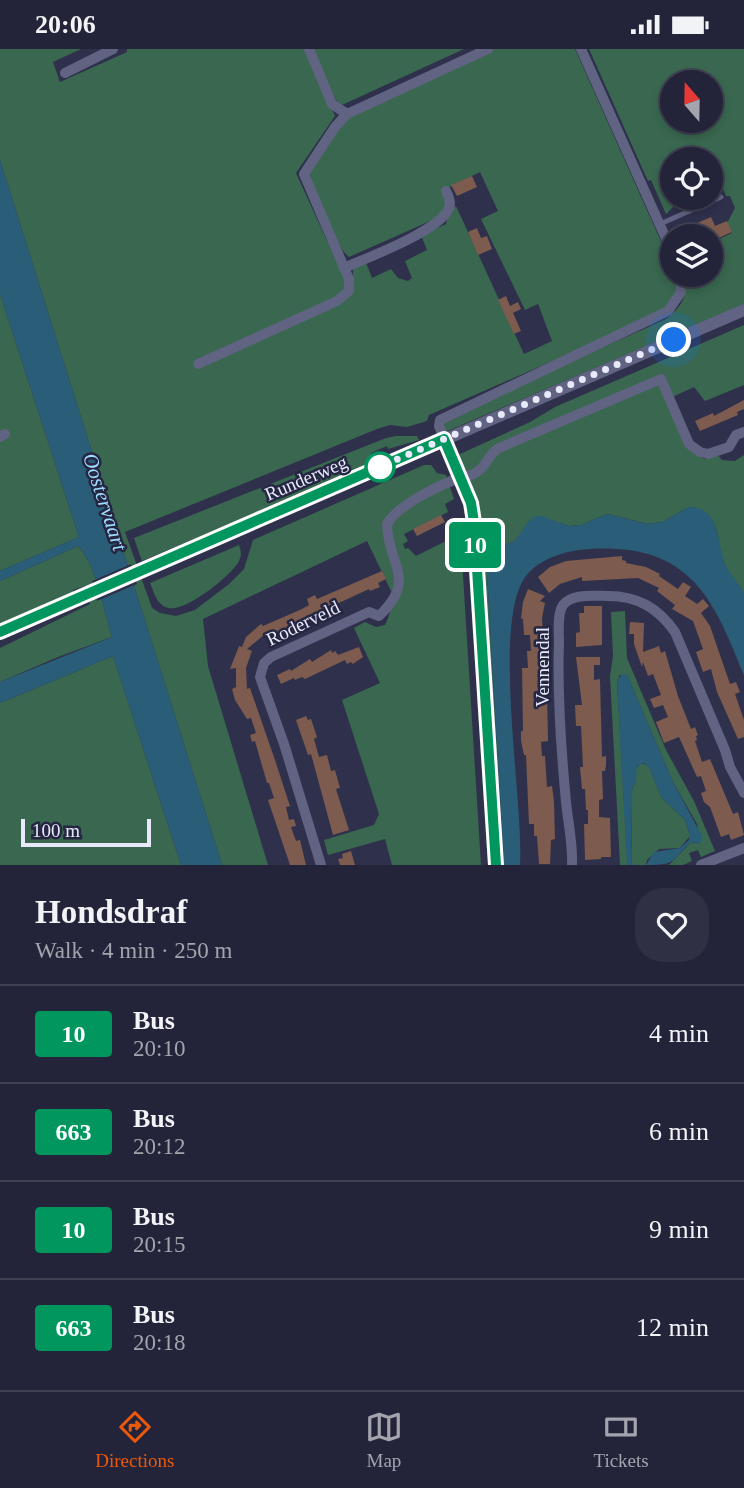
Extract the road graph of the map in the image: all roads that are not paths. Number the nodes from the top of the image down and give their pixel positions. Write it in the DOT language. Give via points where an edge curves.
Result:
graph roads {
  1 [pos="113,49"];
  2 [pos="309,49"];
  3 [pos="488,49"];
  4 [pos="581,49"];
  5 [pos="65,73"];
  6 [pos="347,114"];
  7 [pos="446,191"];
  8 [pos="692,210"];
  9 [pos="660,224"];
  10 [pos="344,268"];
  11 [pos="681,287"];
  12 [pos="744,310"];
  13 [pos="198,364"];
  14 [pos="744,432"];
  15 [pos="444,439"];
  16 [pos="460,477"];
  17 [pos="0,632"];
  18 [pos="744,793"];
  19 [pos="744,848"];
  20 [pos="321,865"];
  21 [pos="496,865"];
  22 [pos="572,865"];
  23 [pos="701,865"];
  1 -- 5 [label="street"];
  2 -- 6 [label="street" via="332,104"];
  3 -- 6 [label="street"];
  4 -- 9 [label="street"];
  6 -- 10 [label="street" via="304,174"];
  7 -- 10 [label="street" via="449,207 438,221"];
  8 -- 9 [label="lane"];
  10 -- 13 [label="street" via="349,291 337,301"];
  11 -- 15 [label="street" via="668,311 440,420"];
  12 -- 15 [label="street, Runderweg"];
  14 -- 16 [label="street" via="736,435 729,447 700,452 689,444 661,379 499,448 475,473"];
  15 -- 16 [label="street"];
  15 -- 17 [label="street, Runderweg"];
  16 -- 20 [label="street, Roderveld" via="393,514 387,524 399,591 379,617 369,612 295,645 271,657 261,671"];
  16 -- 21 [label="street" via="474,522"];
  18 -- 22 [label="street, Vennendal" via="675,632 665,619 648,605 627,597 572,598 560,610 558,665"];
  19 -- 23 [label="street"];
}
